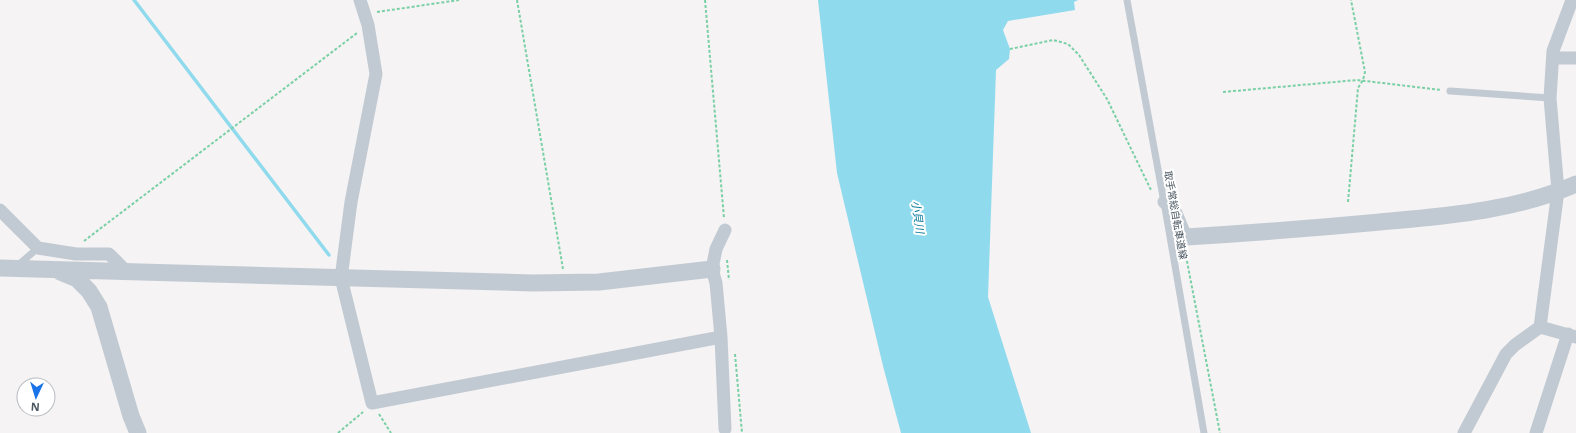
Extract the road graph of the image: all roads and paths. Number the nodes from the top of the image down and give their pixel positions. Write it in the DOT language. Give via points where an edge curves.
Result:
graph roads {
  1 [pos="360,0"];
  2 [pos="458,0"];
  3 [pos="517,0"];
  4 [pos="705,0"];
  5 [pos="1126,0"];
  6 [pos="1351,0"];
  7 [pos="1572,0"];
  8 [pos="366,20"];
  9 [pos="1010,49"];
  10 [pos="1553,58"];
  11 [pos="1576,58"];
  12 [pos="1363,80"];
  13 [pos="1450,91"];
  14 [pos="1223,92"];
  15 [pos="1550,98"];
  16 [pos="1576,184"];
  17 [pos="1558,192"];
  18 [pos="1164,202"];
  19 [pos="1348,202"];
  20 [pos="0,210"];
  21 [pos="725,230"];
  22 [pos="1186,237"];
  23 [pos="38,248"];
  24 [pos="727,253"];
  25 [pos="76,254"];
  26 [pos="7,268"];
  27 [pos="712,269"];
  28 [pos="56,270"];
  29 [pos="127,272"];
  30 [pos="341,278"];
  31 [pos="565,282"];
  32 [pos="729,284"];
  33 [pos="1540,327"];
  34 [pos="1572,336"];
  35 [pos="721,338"];
  36 [pos="735,347"];
  37 [pos="372,403"];
  38 [pos="725,429"];
  39 [pos="138,433"];
  40 [pos="338,433"];
  41 [pos="391,433"];
  42 [pos="742,433"];
  43 [pos="1204,433"];
  44 [pos="1220,433"];
  45 [pos="1464,433"];
  46 [pos="1536,433"];
  1 -- 8 [label="street"];
  2 -- 8 [label="path"];
  3 -- 31 [label="path"];
  4 -- 21 [label="path"];
  5 -- 18 [label="lane, 取手常総自転車道線"];
  6 -- 12 [label="path" via="1365,72"];
  7 -- 10 [label="street" via="1553,51"];
  8 -- 25 [label="path" via="238,124 82,242"];
  8 -- 30 [label="street" via="376,74 351,202"];
  9 -- 18 [label="path" via="1053,40 1068,44 1079,55 1107,99 1155,197"];
  10 -- 11 [label="street"];
  10 -- 15 [label="street"];
  12 -- 13 [label="path"];
  12 -- 14 [label="path"];
  12 -- 19 [label="path" via="1358,88"];
  13 -- 15 [label="lane"];
  15 -- 17 [label="street"];
  16 -- 17 [label="street"];
  17 -- 22 [label="street" via="1517,203 1446,216"];
  17 -- 33 [label="street"];
  18 -- 22 [label="street" via="1176,213"];
  18 -- 43 [label="lane, 取手常総自転車道線"];
  20 -- 23 [label="street"];
  21 -- 27 [label="street" via="716,249"];
  22 -- 44 [label="path" via="1186,259"];
  23 -- 25 [label="street"];
  23 -- 26 [label="lane"];
  24 -- 32 [label="path"];
  25 -- 29 [label="street" via="110,254"];
  26 -- 28 [label="street"];
  27 -- 31 [label="street" via="599,282"];
  27 -- 35 [label="street" via="716,283"];
  28 -- 29 [label="street"];
  28 -- 39 [label="street" via="77,280 89,291 99,307"];
  29 -- 30 [label="street"];
  30 -- 31 [label="street"];
  30 -- 37 [label="street"];
  33 -- 34 [label="street"];
  33 -- 45 [label="street" via="1506,354"];
  34 -- 46 [label="street"];
  35 -- 37 [label="street"];
  35 -- 38 [label="street"];
  36 -- 42 [label="path"];
  37 -- 40 [label="path"];
  37 -- 41 [label="path"];
}
